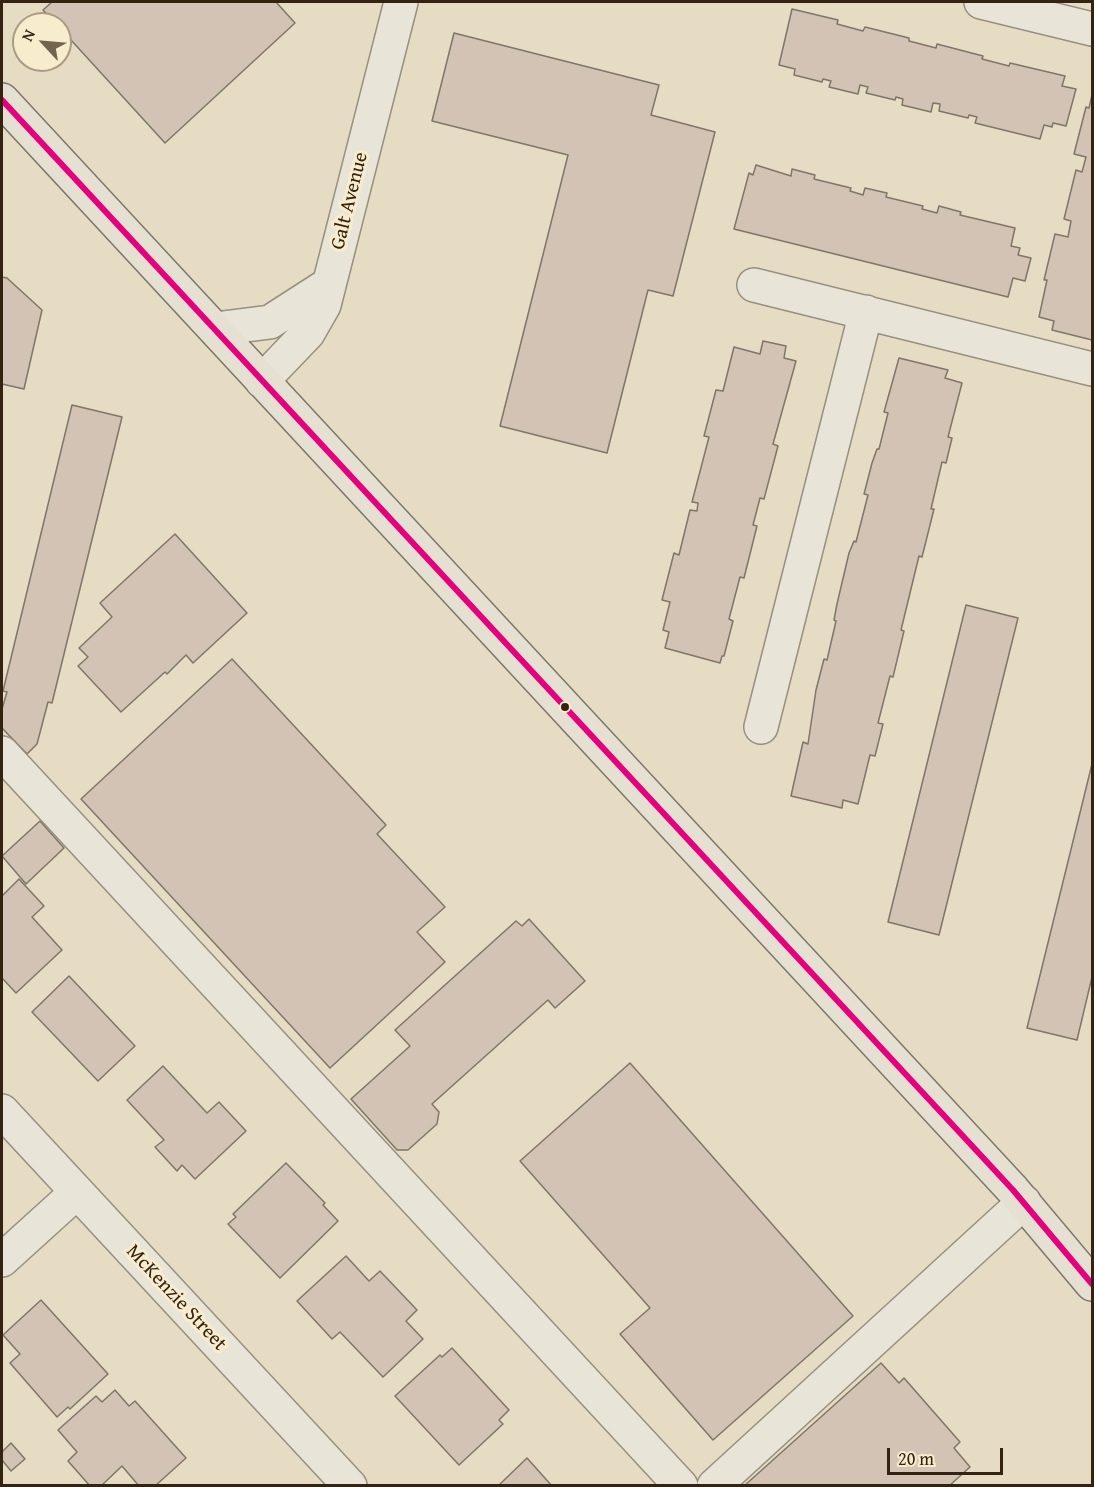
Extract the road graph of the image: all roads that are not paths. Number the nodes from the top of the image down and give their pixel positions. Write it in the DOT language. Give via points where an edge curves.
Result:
graph roads {
  1 [pos="401,2"];
  2 [pos="981,2"];
  3 [pos="1092,29"];
  4 [pos="2,100"];
  5 [pos="330,284"];
  6 [pos="754,285"];
  7 [pos="866,312"];
  8 [pos="214,329"];
  9 [pos="1092,369"];
  10 [pos="262,381"];
  11 [pos="761,727"];
  12 [pos="2,753"];
  13 [pos="2,1111"];
  14 [pos="77,1192"];
  15 [pos="1024,1202"];
  16 [pos="2,1260"];
  17 [pos="1092,1284"];
  18 [pos="350,1485"];
  19 [pos="681,1485"];
  20 [pos="714,1485"];
  1 -- 5 [label="street, Galt Avenue"];
  2 -- 3 [label="street"];
  4 -- 8 [label="main road"];
  5 -- 8 [label="street" via="270,322"];
  5 -- 10 [label="street, Galt Avenue" via="324,305 308,333"];
  6 -- 7 [label="street"];
  7 -- 9 [label="street"];
  7 -- 11 [label="street"];
  8 -- 10 [label="main road"];
  10 -- 15 [label="main road"];
  12 -- 19 [label="street"];
  13 -- 14 [label="street, McKenzie Street"];
  14 -- 16 [label="street"];
  14 -- 18 [label="street, McKenzie Street"];
  15 -- 17 [label="main road"];
  15 -- 20 [label="street"];
}
